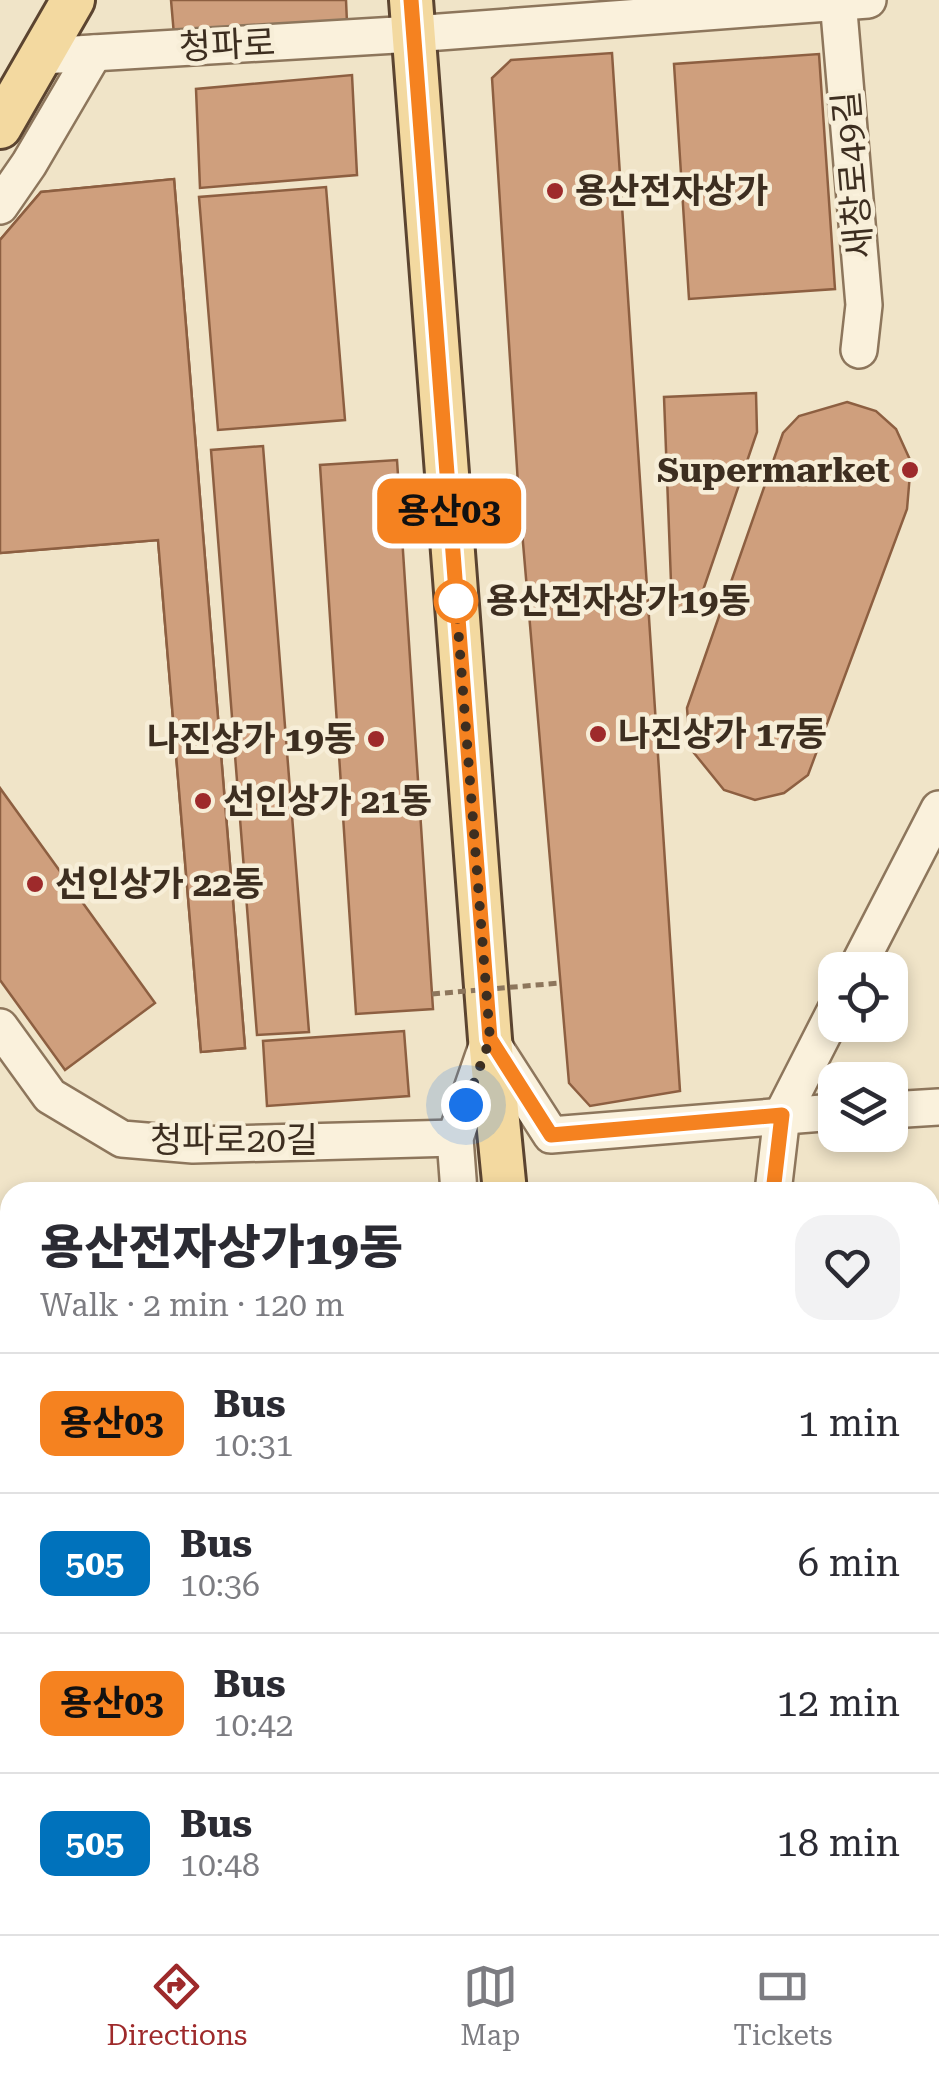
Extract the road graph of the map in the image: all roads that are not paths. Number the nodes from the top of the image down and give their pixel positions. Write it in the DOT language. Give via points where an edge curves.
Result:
graph roads {
  1 [pos="73,0"];
  2 [pos="848,1"];
  3 [pos="412,17"];
  4 [pos="94,53"];
  5 [pos="42,56"];
  6 [pos="0,127"];
  7 [pos="0,206"];
  8 [pos="859,350"];
  9 [pos="939,809"];
  10 [pos="865,952"];
  11 [pos="0,1026"];
  12 [pos="490,1039"];
  13 [pos="819,1042"];
  14 [pos="939,1107"];
  15 [pos="908,1109"];
  16 [pos="818,1113"];
  17 [pos="782,1115"];
  18 [pos="455,1138"];
  19 [pos="458,1182"];
  20 [pos="504,1182"];
  21 [pos="774,1182"];
  1 -- 5 [label="main road"];
  2 -- 3 [label="street, 청파로"];
  2 -- 8 [label="street, 새창로49길" via="864,305"];
  3 -- 4 [label="street, 청파로"];
  3 -- 12 [label="main road"];
  4 -- 5 [label="street, 청파로"];
  4 -- 7 [label="street"];
  5 -- 6 [label="main road"];
  9 -- 10 [label="street"];
  11 -- 18 [label="street, 청파로20길" via="50,1096 122,1138 193,1145"];
  12 -- 17 [label="street" via="551,1135"];
  12 -- 18 [label="street"];
  12 -- 20 [label="main road"];
  13 -- 17 [label="street"];
  14 -- 15 [label="street"];
  16 -- 17 [label="street"];
  17 -- 21 [label="street"];
  18 -- 19 [label="street"];
}
